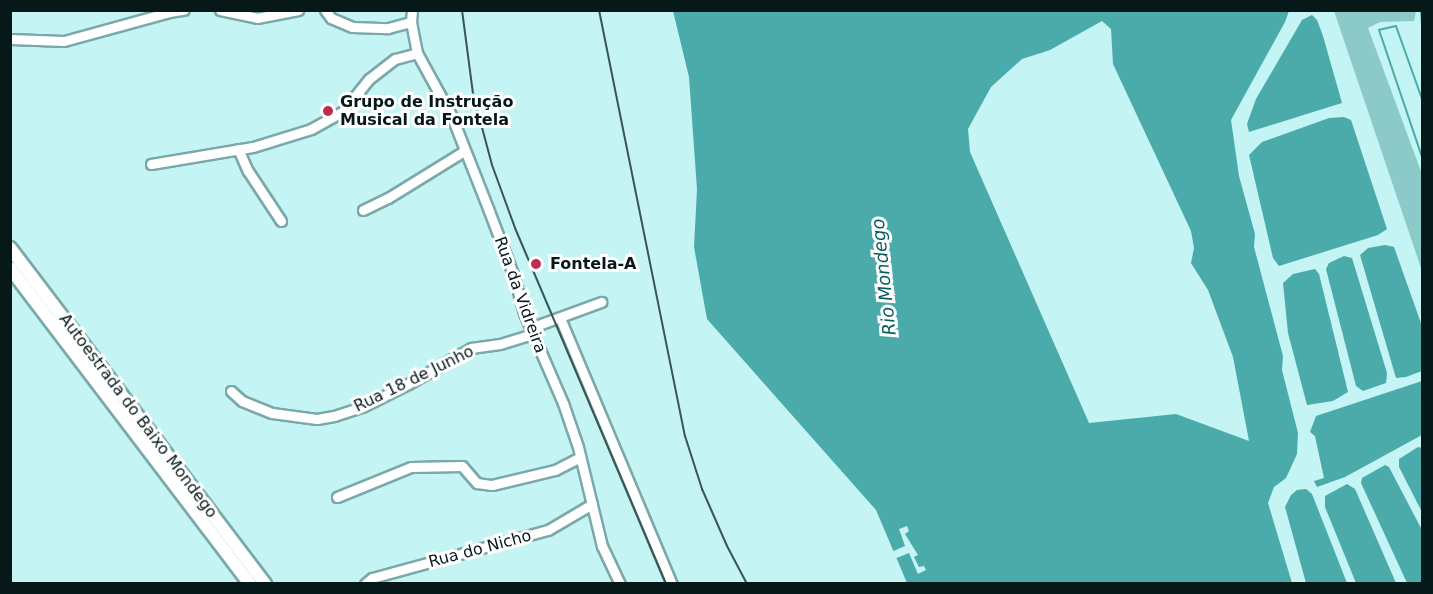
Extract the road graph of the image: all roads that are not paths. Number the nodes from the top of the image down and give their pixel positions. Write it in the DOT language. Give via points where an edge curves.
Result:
graph roads {
  1 [pos="184,10"];
  2 [pos="220,10"];
  3 [pos="298,10"];
  4 [pos="325,10"];
  5 [pos="412,10"];
  6 [pos="411,22"];
  7 [pos="10,39"];
  8 [pos="417,53"];
  9 [pos="238,149"];
  10 [pos="464,151"];
  11 [pos="151,164"];
  12 [pos="363,210"];
  13 [pos="281,221"];
  14 [pos="10,248"];
  15 [pos="10,268"];
  16 [pos="602,302"];
  17 [pos="560,318"];
  18 [pos="531,331"];
  19 [pos="231,391"];
  20 [pos="580,457"];
  21 [pos="337,497"];
  22 [pos="592,504"];
  23 [pos="250,584"];
  24 [pos="265,584"];
  25 [pos="365,584"];
  26 [pos="620,584"];
  27 [pos="672,584"];
  1 -- 7 [label="street" via="64,41"];
  2 -- 3 [label="street" via="257,18"];
  4 -- 6 [label="street" via="331,18 352,27 388,28"];
  5 -- 6 [label="street, Rua da Vidreira"];
  6 -- 8 [label="street, Rua da Vidreira"];
  8 -- 9 [label="street" via="395,59 369,79 334,117 269,143"];
  8 -- 10 [label="street, Rua da Vidreira" via="452,117"];
  9 -- 11 [label="street"];
  9 -- 13 [label="street"];
  10 -- 12 [label="street"];
  10 -- 18 [label="street, Rua da Vidreira"];
  14 -- 24 [label="highway, Autoestrada do Baixo Mondego"];
  15 -- 23 [label="highway, Autoestrada do Baixo Mondego"];
  16 -- 17 [label="street, Rua 18 de Junho"];
  17 -- 18 [label="street, Rua 18 de Junho"];
  17 -- 27 [label="street"];
  18 -- 19 [label="street, Rua 18 de Junho" via="500,344 471,348 362,407 334,416 317,419 272,413 242,402"];
  18 -- 20 [label="street, Rua da Vidreira" via="563,403"];
  20 -- 21 [label="street" via="555,470 492,485 477,483 462,466 411,467"];
  20 -- 22 [label="street, Rua da Vidreira"];
  22 -- 25 [label="street, Rua do Nicho" via="548,530 380,576"];
  22 -- 26 [label="street, Rua da Vidreira" via="602,546"];
}
